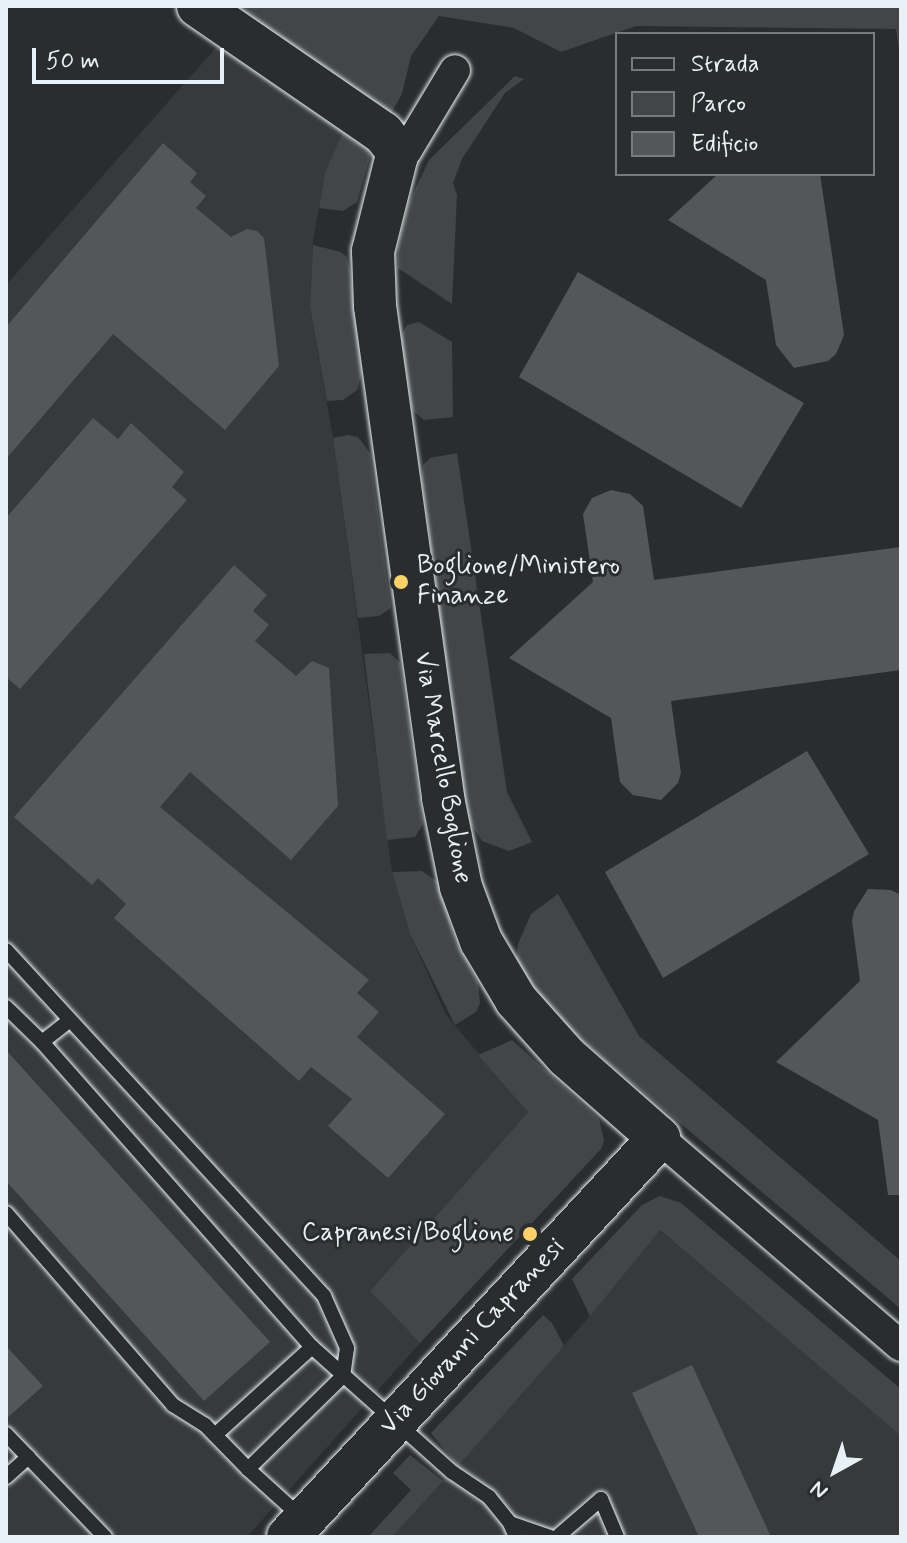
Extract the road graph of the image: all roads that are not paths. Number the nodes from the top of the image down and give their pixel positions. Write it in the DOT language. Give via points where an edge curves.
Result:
graph roads {
  1 [pos="198,6"];
  2 [pos="455,70"];
  3 [pos="397,155"];
  4 [pos="6,950"];
  5 [pos="6,1007"];
  6 [pos="69,1021"];
  7 [pos="42,1042"];
  8 [pos="659,1138"];
  9 [pos="6,1213"];
  10 [pos="901,1346"];
  11 [pos="312,1347"];
  12 [pos="343,1376"];
  13 [pos="395,1421"];
  14 [pos="6,1434"];
  15 [pos="215,1435"];
  16 [pos="28,1457"];
  17 [pos="248,1469"];
  18 [pos="6,1477"];
  19 [pos="510,1523"];
  20 [pos="296,1528"];
  21 [pos="97,1534"];
  22 [pos="516,1537"];
  23 [pos="550,1537"];
  24 [pos="557,1537"];
  25 [pos="617,1537"];
  1 -- 3 [label="street" via="383,133"];
  2 -- 3 [label="street, Via Marcello Boglione" via="407,150"];
  3 -- 8 [label="street, Via Marcello Boglione" via="373,251 375,306 443,798 461,887 481,941 516,1000 567,1057"];
  4 -- 6 [label="lane"];
  5 -- 7 [label="lane"];
  6 -- 7 [label="lane"];
  6 -- 12 [label="lane" via="324,1296 347,1348"];
  7 -- 11 [label="lane"];
  8 -- 10 [label="street, Via Marcello Boglione"];
  8 -- 13 [label="street, Via Giovanni Capranesi"];
  9 -- 15 [label="lane" via="173,1405"];
  11 -- 12 [label="lane"];
  11 -- 15 [label="lane"];
  12 -- 13 [label="lane"];
  12 -- 17 [label="lane"];
  13 -- 19 [label="lane" via="460,1479 489,1497"];
  13 -- 20 [label="street, Via Giovanni Capranesi"];
  14 -- 16 [label="lane"];
  15 -- 17 [label="lane"];
  16 -- 18 [label="lane"];
  16 -- 21 [label="lane"];
  17 -- 20 [label="lane"];
  19 -- 22 [label="lane"];
  19 -- 23 [label="lane"];
  24 -- 25 [label="lane" via="601,1499"];
}
